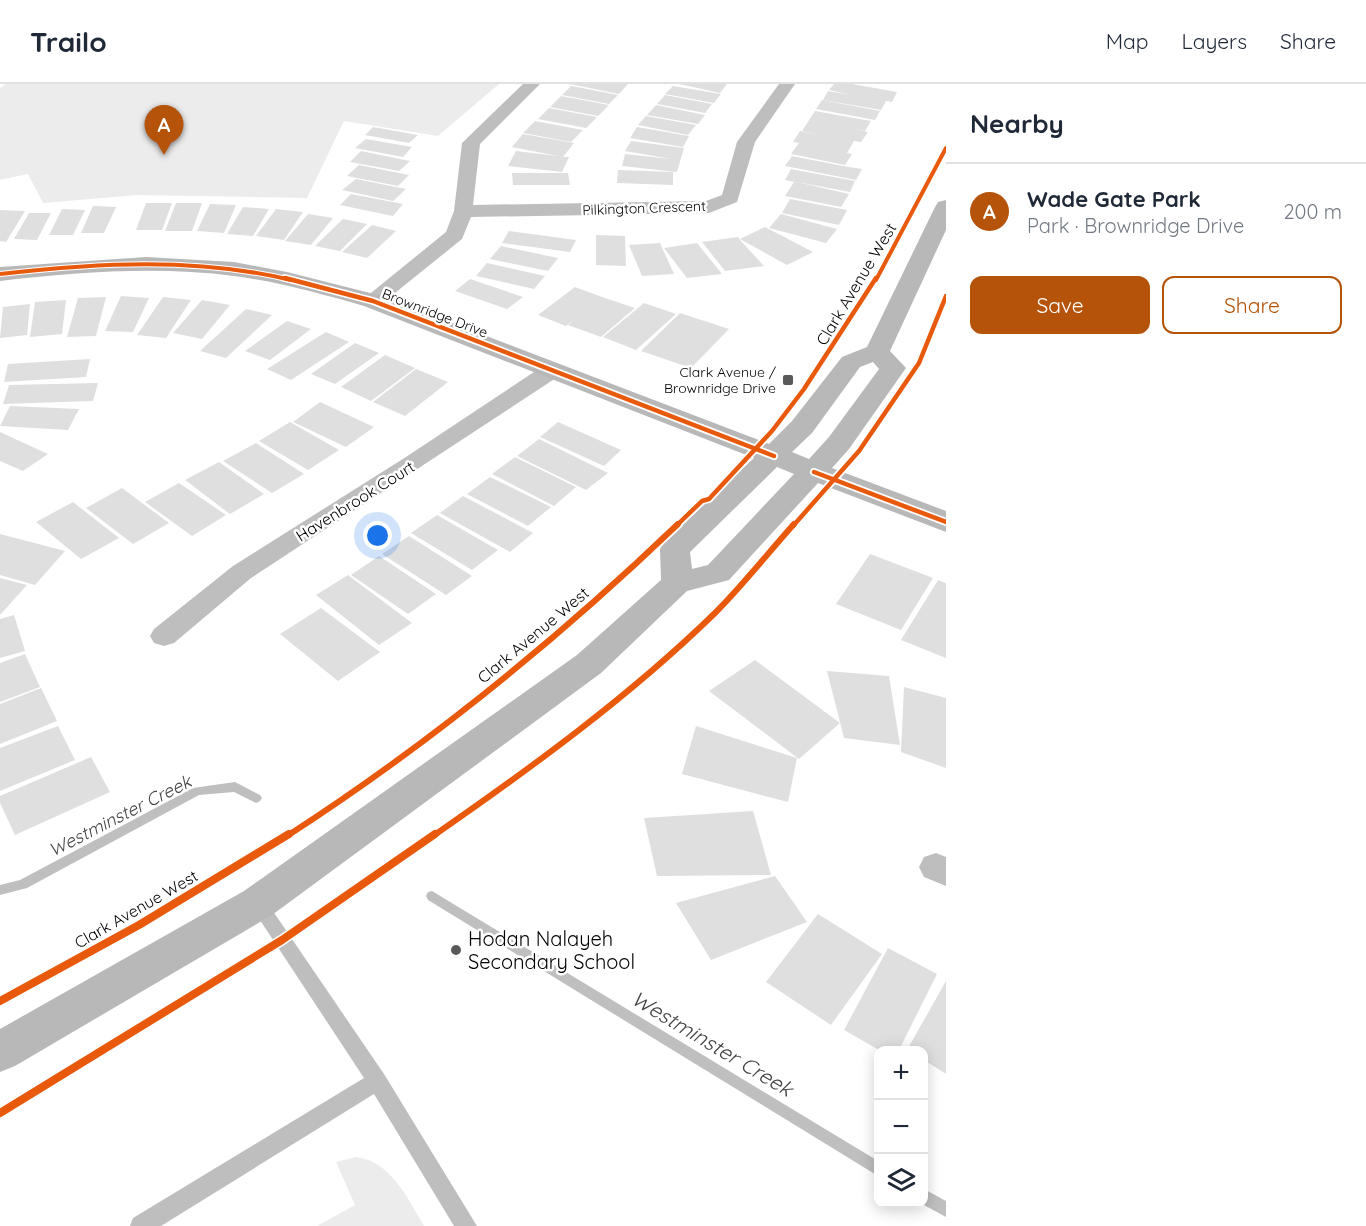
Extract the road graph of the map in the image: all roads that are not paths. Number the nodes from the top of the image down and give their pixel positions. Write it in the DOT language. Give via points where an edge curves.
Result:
graph roads {
  1 [pos="532,84"];
  2 [pos="787,84"];
  3 [pos="946,207"];
  4 [pos="463,211"];
  5 [pos="0,274"];
  6 [pos="373,301"];
  7 [pos="877,352"];
  8 [pos="551,371"];
  9 [pos="774,456"];
  10 [pos="814,472"];
  11 [pos="946,522"];
  12 [pos="677,583"];
  13 [pos="164,636"];
  14 [pos="258,903"];
  15 [pos="0,1052"];
  16 [pos="377,1081"];
  17 [pos="141,1226"];
  18 [pos="466,1226"];
  1 -- 4 [label="street" via="471,143"];
  2 -- 4 [label="street, Pilkington Crescent" via="746,142 730,198 709,207"];
  3 -- 7 [label="street"];
  4 -- 6 [label="street" via="455,235"];
  5 -- 6 [label="street, Brownridge Drive" via="169,264 224,268 309,283"];
  6 -- 8 [label="street, Brownridge Drive"];
  7 -- 9 [label="street" via="851,362 807,421"];
  7 -- 10 [label="street" via="893,368"];
  8 -- 9 [label="street, Brownridge Drive"];
  8 -- 13 [label="street, Havenbrook Court" via="242,572"];
  9 -- 10 [label="street, Brownridge Drive"];
  9 -- 12 [label="street" via="675,549"];
  10 -- 11 [label="street, Brownridge Drive"];
  10 -- 12 [label="street" via="718,573"];
  12 -- 14 [label="street" via="589,664"];
  14 -- 15 [label="street"];
  14 -- 16 [label="lane"];
  16 -- 17 [label="lane"];
  16 -- 18 [label="lane"];
}
